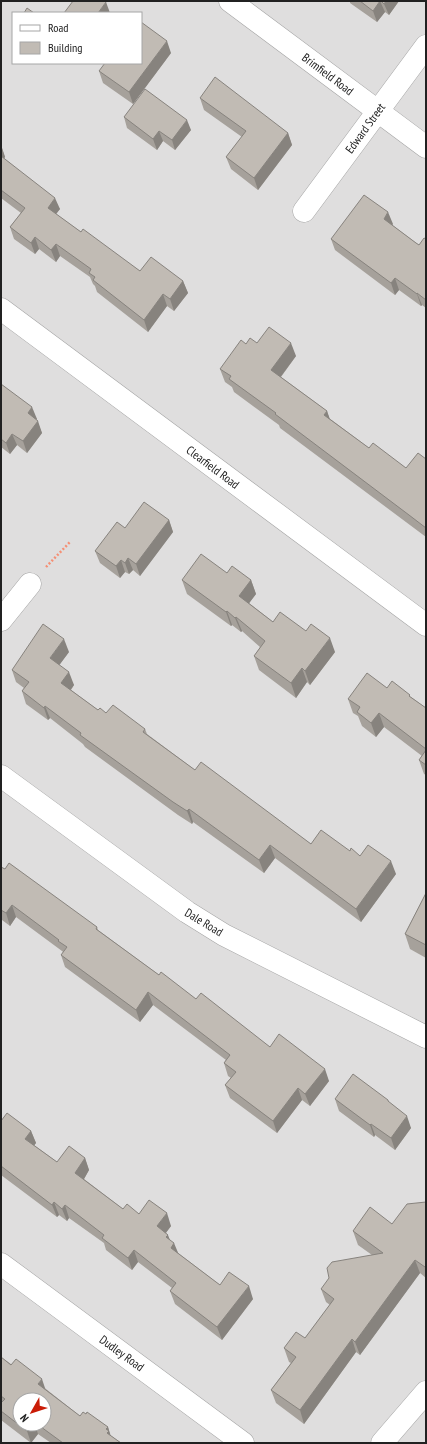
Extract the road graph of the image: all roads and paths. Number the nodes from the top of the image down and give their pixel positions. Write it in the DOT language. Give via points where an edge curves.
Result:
graph roads {
  1 [pos="230,1"];
  2 [pos="426,46"];
  3 [pos="378,110"];
  4 [pos="426,147"];
  5 [pos="304,211"];
  6 [pos="1,309"];
  7 [pos="70,542"];
  8 [pos="30,584"];
  9 [pos="1,620"];
  10 [pos="426,625"];
  11 [pos="1,776"];
  12 [pos="426,1037"];
  13 [pos="1,1264"];
  14 [pos="426,1392"];
  15 [pos="243,1443"];
  16 [pos="382,1443"];
  1 -- 3 [label="street, Brimfield Road"];
  2 -- 3 [label="street, Edward Street"];
  3 -- 4 [label="street, Brimfield Road"];
  3 -- 5 [label="street, Edward Street"];
  6 -- 10 [label="street, Clearfield Road"];
  7 -- 8 [label="path"];
  8 -- 9 [label="street"];
  11 -- 12 [label="street, Dale Road" via="187,912 224,935"];
  13 -- 15 [label="street, Dudley Road"];
  14 -- 16 [label="street"];
}
